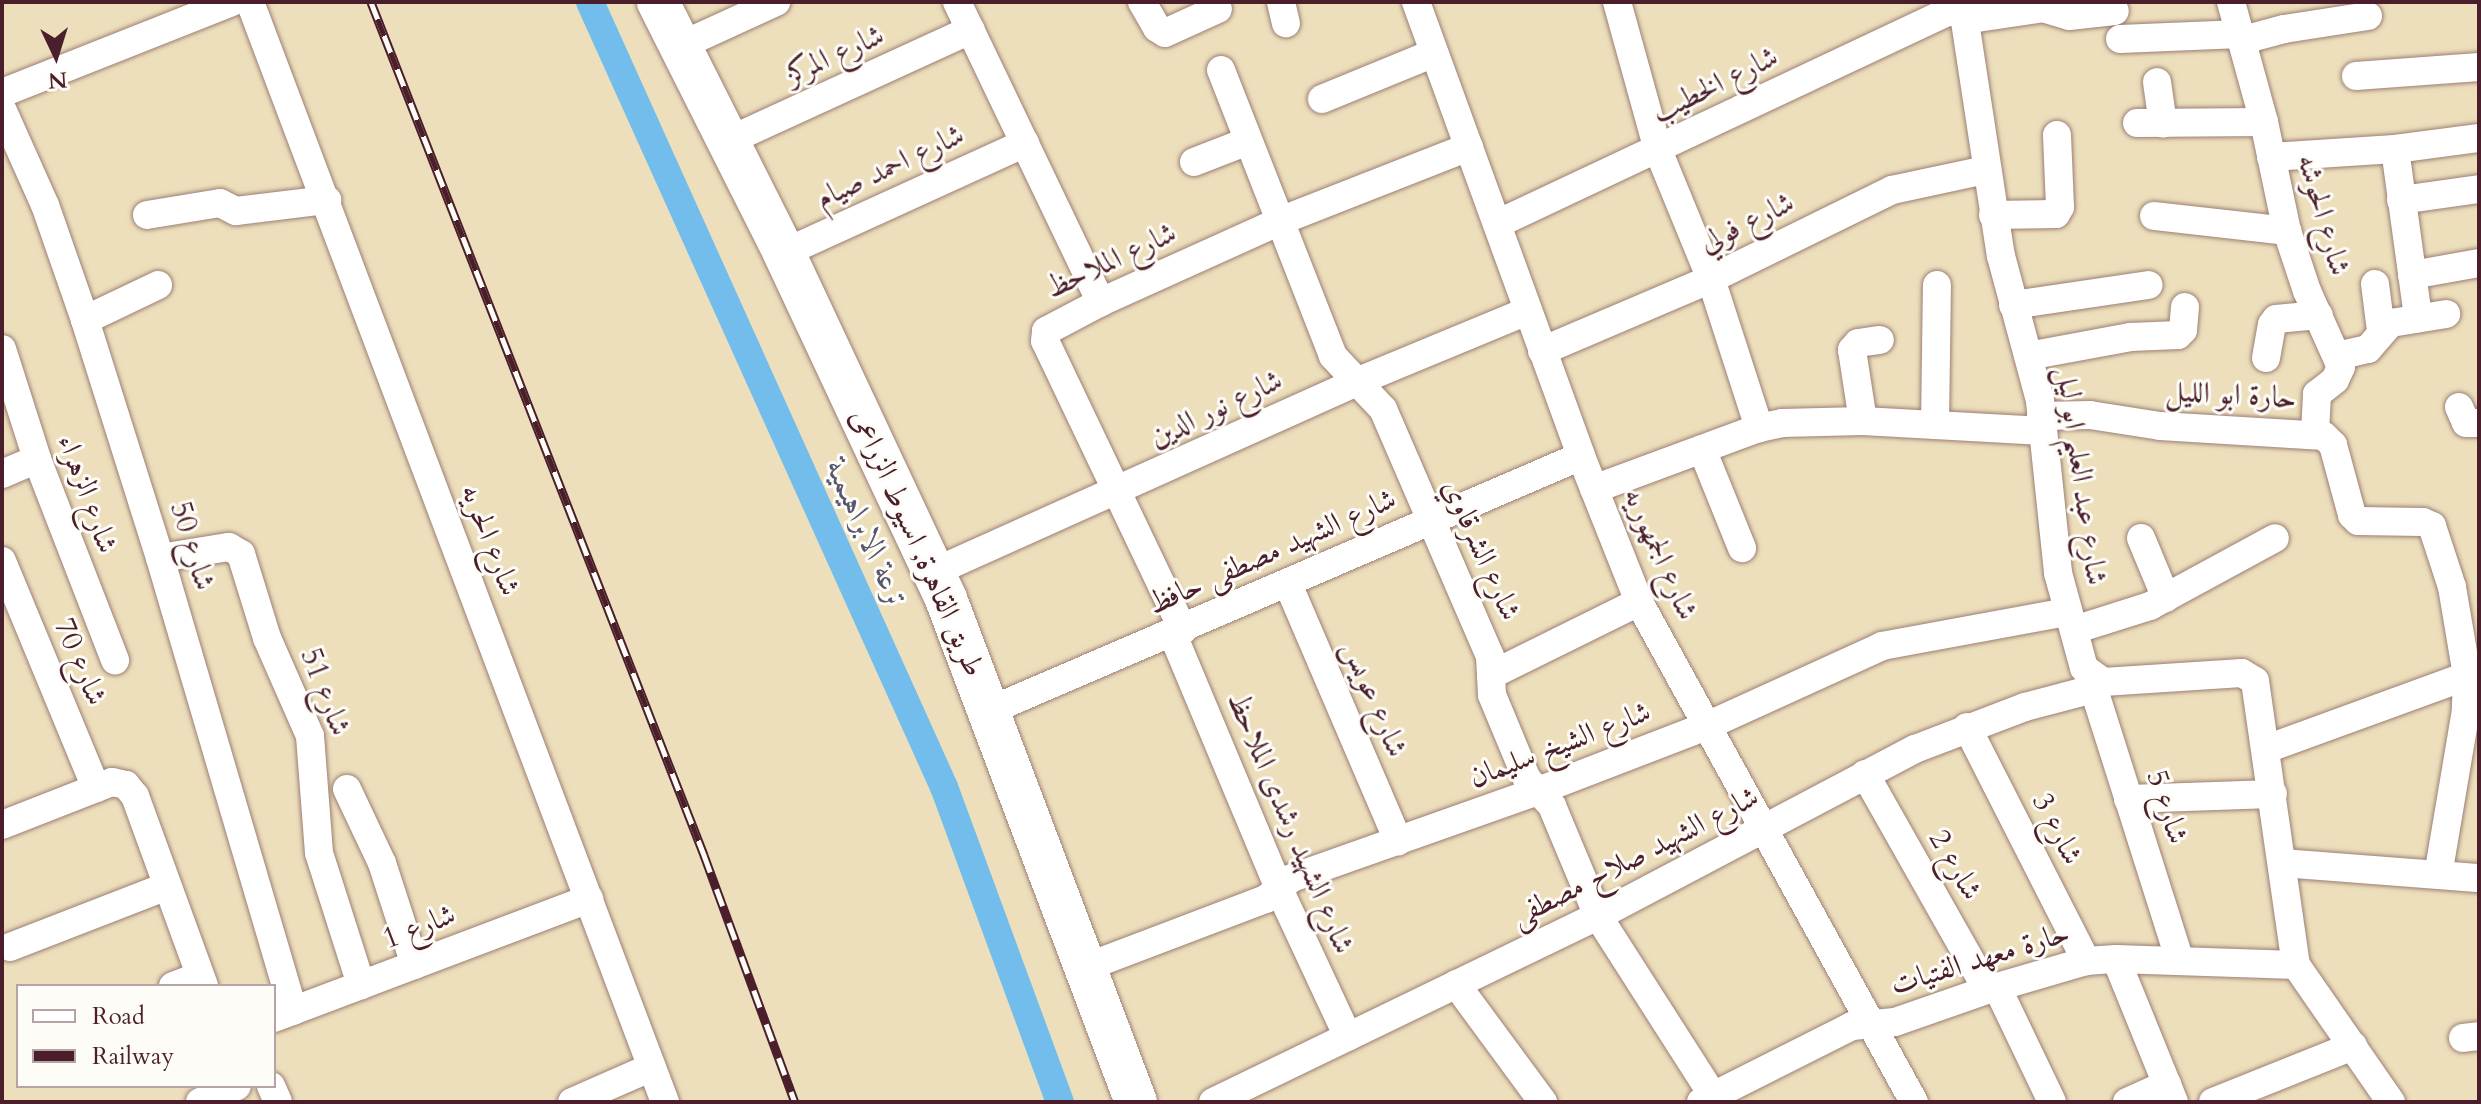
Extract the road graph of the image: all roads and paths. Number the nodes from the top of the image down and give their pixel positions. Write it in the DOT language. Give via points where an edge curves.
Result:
graph roads {
  1 [pos="232,2"];
  2 [pos="250,2"];
  3 [pos="658,2"];
  4 [pos="776,2"];
  5 [pos="957,2"];
  6 [pos="1142,2"];
  7 [pos="1416,2"];
  8 [pos="1617,2"];
  9 [pos="2231,2"];
  10 [pos="1218,9"];
  11 [pos="1963,9"];
  12 [pos="2115,11"];
  13 [pos="2368,16"];
  14 [pos="971,30"];
  15 [pos="2242,37"];
  16 [pos="2120,39"];
  17 [pos="680,46"];
  18 [pos="1434,53"];
  19 [pos="2479,67"];
  20 [pos="1221,70"];
  21 [pos="2356,76"];
  22 [pos="2157,82"];
  23 [pos="2,93"];
  24 [pos="1322,99"];
  25 [pos="2,109"];
  26 [pos="2264,122"];
  27 [pos="2057,135"];
  28 [pos="2479,138"];
  29 [pos="728,141"];
  30 [pos="1248,141"];
  31 [pos="1025,143"];
  32 [pos="1469,147"];
  33 [pos="2395,149"];
  34 [pos="1658,150"];
  35 [pos="2271,157"];
  36 [pos="1194,162"];
  37 [pos="1985,170"];
  38 [pos="2479,189"];
  39 [pos="327,200"];
  40 [pos="2401,200"];
  41 [pos="147,215"];
  42 [pos="1993,215"];
  43 [pos="2154,216"];
  44 [pos="1280,221"];
  45 [pos="1497,224"];
  46 [pos="2287,231"];
  47 [pos="784,253"];
  48 [pos="2479,263"];
  49 [pos="2412,275"];
  50 [pos="1711,279"];
  51 [pos="2375,284"];
  52 [pos="158,285"];
  53 [pos="1937,285"];
  54 [pos="2149,285"];
  55 [pos="1101,302"];
  56 [pos="2013,305"];
  57 [pos="2185,307"];
  58 [pos="1527,311"];
  59 [pos="2446,314"];
  60 [pos="2319,315"];
  61 [pos="2418,318"];
  62 [pos="85,320"];
  63 [pos="2381,331"];
  64 [pos="1880,340"];
  65 [pos="2,349"];
  66 [pos="1542,351"];
  67 [pos="2028,356"];
  68 [pos="2337,356"];
  69 [pos="2266,358"];
  70 [pos="1356,382"];
  71 [pos="1863,421"];
  72 [pos="2042,424"];
  73 [pos="1935,425"];
  74 [pos="1759,428"];
  75 [pos="2315,434"];
  76 [pos="1702,449"];
  77 [pos="1581,456"];
  78 [pos="37,459"];
  79 [pos="2,474"];
  80 [pos="1594,489"];
  81 [pos="1118,491"];
  82 [pos="1429,519"];
  83 [pos="2141,538"];
  84 [pos="2275,538"];
  85 [pos="1742,548"];
  86 [pos="160,558"];
  87 [pos="2,561"];
  88 [pos="934,572"];
  89 [pos="1288,584"];
  90 [pos="2466,585"];
  91 [pos="2166,598"];
  92 [pos="1639,602"];
  93 [pos="2071,621"];
  94 [pos="1178,632"];
  95 [pos="115,660"];
  96 [pos="1491,675"];
  97 [pos="2467,676"];
  98 [pos="2091,682"];
  99 [pos="2473,708"];
  100 [pos="991,710"];
  101 [pos="1709,725"];
  102 [pos="1967,727"];
  103 [pos="2266,749"];
  104 [pos="1865,774"];
  105 [pos="104,785"];
  106 [pos="347,789"];
  107 [pos="1538,791"];
  108 [pos="2273,794"];
  109 [pos="2128,799"];
  110 [pos="2,825"];
  111 [pos="1765,829"];
  112 [pos="1398,841"];
  113 [pos="2283,863"];
  114 [pos="2438,875"];
  115 [pos="2479,878"];
  116 [pos="167,886"];
  117 [pos="1279,889"];
  118 [pos="589,899"];
  119 [pos="1598,916"];
  120 [pos="10,947"];
  121 [pos="2116,959"];
  122 [pos="2086,961"];
  123 [pos="2180,961"];
  124 [pos="415,965"];
  125 [pos="2296,965"];
  126 [pos="1084,968"];
  127 [pos="202,981"];
  128 [pos="276,984"];
  129 [pos="1456,984"];
  130 [pos="361,985"];
  131 [pos="276,986"];
  132 [pos="1992,988"];
  133 [pos="284,1015"];
  134 [pos="1873,1025"];
  135 [pos="1348,1037"];
  136 [pos="2353,1046"];
  137 [pos="652,1067"];
  138 [pos="232,1088"];
  139 [pos="2170,1093"];
  140 [pos="1707,1099"];
  141 [pos="200,1102"];
  142 [pos="572,1102"];
  143 [pos="665,1102"];
  144 [pos="1136,1102"];
  145 [pos="1213,1102"];
  146 [pos="1543,1102"];
  147 [pos="1914,1102"];
  148 [pos="2052,1102"];
  149 [pos="2127,1102"];
  150 [pos="2213,1102"];
  151 [pos="2391,1102"];
  1 -- 23 [label="street"];
  2 -- 39 [label="street, شارع الحريه"];
  3 -- 17 [label="highway, طريق القاهرة, اسيوط الزراعى"];
  4 -- 17 [label="street"];
  5 -- 14 [label="street"];
  6 -- 10 [label="street" via="1165,33"];
  7 -- 18 [label="street, شارع الجمهوريه"];
  8 -- 34 [label="street"];
  9 -- 15 [label="street, شارع الحوشه"];
  11 -- 12 [label="street, شارع الخطيب" via="2043,8 2069,16"];
  11 -- 34 [label="street, شارع الخطيب"];
  11 -- 37 [label="street, شارع عبد العليم ابو ليل"];
  13 -- 15 [label="street"];
  14 -- 29 [label="street, شارع المركز"];
  14 -- 31 [label="street"];
  15 -- 16 [label="street"];
  15 -- 26 [label="street, شارع الحوشه"];
  17 -- 29 [label="highway, طريق القاهرة, اسيوط الزراعى"];
  18 -- 24 [label="street"];
  18 -- 32 [label="street, شارع الجمهوريه"];
  19 -- 21 [label="street"];
  20 -- 30 [label="street, شارع الشرقاوي"];
  22 -- 26 [label="street" via="2150,123"];
  25 -- 62 [label="street, شارع 50" via="45,205"];
  26 -- 35 [label="street, شارع الحوشه"];
  27 -- 42 [label="street" via="2056,214"];
  28 -- 33 [label="street"];
  29 -- 47 [label="highway, طريق القاهرة, اسيوط الزراعى"];
  30 -- 36 [label="street"];
  30 -- 44 [label="street, شارع الشرقاوي"];
  31 -- 47 [label="street, شارع احمد صيام"];
  31 -- 55 [label="street"];
  32 -- 44 [label="street, شارع الملاحظ"];
  32 -- 45 [label="street, شارع الجمهوريه"];
  33 -- 35 [label="street"];
  33 -- 40 [label="street"];
  34 -- 45 [label="street, شارع الخطيب"];
  34 -- 50 [label="street"];
  35 -- 46 [label="street, شارع الحوشه"];
  37 -- 42 [label="street, شارع عبد العليم ابو ليل"];
  37 -- 50 [label="street, شارع فولي" via="1892,190"];
  38 -- 40 [label="street"];
  39 -- 41 [label="street" via="236,211 220,203"];
  39 -- 118 [label="street, شارع الحريه"];
  40 -- 49 [label="street"];
  42 -- 56 [label="street, شارع عبد العليم ابو ليل"];
  43 -- 46 [label="street"];
  44 -- 55 [label="street, شارع الملاحظ"];
  44 -- 70 [label="street, شارع الشرقاوي" via="1333,356"];
  45 -- 58 [label="street, شارع الجمهوريه"];
  46 -- 60 [label="street, شارع الحوشه"];
  47 -- 88 [label="highway, طريق القاهرة, اسيوط الزراعى"];
  48 -- 49 [label="street"];
  49 -- 61 [label="street"];
  50 -- 66 [label="street, شارع فولي"];
  50 -- 74 [label="street"];
  51 -- 63 [label="street"];
  52 -- 62 [label="street"];
  53 -- 73 [label="street"];
  54 -- 56 [label="street"];
  55 -- 81 [label="street, شارع الملاحظ" via="1044,336"];
  56 -- 67 [label="street, شارع عبد العليم ابو ليل"];
  57 -- 67 [label="street" via="2178,335 2145,335"];
  58 -- 66 [label="street, شارع الجمهوريه"];
  58 -- 70 [label="street, شارع نور الدين"];
  59 -- 61 [label="street"];
  60 -- 68 [label="street, شارع الحوشه"];
  60 -- 69 [label="street" via="2276,319"];
  61 -- 63 [label="street" via="2391,323"];
  62 -- 86 [label="street, شارع 50"];
  63 -- 68 [label="street" via="2368,349"];
  64 -- 71 [label="street" via="1858,343 1851,354"];
  65 -- 78 [label="street, شارع الزهراء"];
  66 -- 77 [label="street, شارع الجمهوريه"];
  67 -- 72 [label="street, شارع عبد العليم ابو ليل"];
  68 -- 75 [label="street" via="2340,374 2317,394"];
  70 -- 81 [label="street, شارع نور الدين"];
  70 -- 82 [label="street, شارع الشرقاوي" via="1383,409"];
  71 -- 73 [label="street, حارة ابو الليل"];
  71 -- 74 [label="street, حارة ابو الليل" via="1805,420"];
  72 -- 73 [label="street, حارة ابو الليل"];
  72 -- 75 [label="street, حارة ابو الليل" via="2090,415 2160,426"];
  72 -- 93 [label="street, شارع عبد العليم ابو ليل" via="2055,553"];
  74 -- 76 [label="street, حارة ابو الليل"];
  75 -- 90 [label="street, حارة ابو الليل" via="2333,445 2354,518 2362,523 2432,526"];
  76 -- 80 [label="street, حارة ابو الليل"];
  76 -- 85 [label="street"];
  77 -- 80 [label="street, شارع الجمهوريه"];
  77 -- 82 [label="street, شارع الشهيد مصطفى حافظ"];
  78 -- 79 [label="street"];
  78 -- 95 [label="street, شارع الزهراء"];
  80 -- 92 [label="street, شارع الجمهوريه"];
  81 -- 88 [label="street, شارع نور الدين"];
  81 -- 94 [label="street, شارع الملاحظ"];
  82 -- 89 [label="street, شارع الشهيد مصطفى حافظ"];
  82 -- 96 [label="street, شارع الشرقاوي" via="1490,656"];
  83 -- 91 [label="street"];
  84 -- 91 [label="street, شارع الشيخ سليمان"];
  86 -- 128 [label="street, شارع 50"];
  86 -- 130 [label="street, شارع 51" via="229,547 241,554 263,627 310,736 319,853"];
  87 -- 105 [label="street, شارع 70"];
  88 -- 100 [label="highway, طريق القاهرة, اسيوط الزراعى"];
  89 -- 94 [label="street, شارع الشهيد مصطفى حافظ"];
  89 -- 112 [label="street, شارع عويس"];
  90 -- 97 [label="street, حارة ابو الليل"];
  91 -- 93 [label="street, شارع الشيخ سليمان"];
  92 -- 96 [label="street"];
  92 -- 101 [label="street, شارع الجمهوريه"];
  93 -- 98 [label="street, شارع عبد العليم ابو ليل"];
  93 -- 101 [label="street, شارع الشيخ سليمان" via="1892,643"];
  94 -- 100 [label="street, شارع الشهيد مصطفى حافظ"];
  94 -- 117 [label="street, شارع الشهيد رشدى الملاحظ"];
  96 -- 107 [label="street, شارع الشرقاوي" via="1492,695 1527,779"];
  97 -- 99 [label="street, حارة ابو الليل"];
  97 -- 103 [label="street"];
  98 -- 102 [label="street, شارع الشهيد صلاح مصطفى"];
  98 -- 103 [label="street" via="2249,675 2258,686"];
  98 -- 109 [label="street, شارع 5"];
  99 -- 114 [label="street, حارة ابو الليل"];
  100 -- 126 [label="highway, طريق القاهرة, اسيوط الزراعى"];
  101 -- 107 [label="street, شارع الشيخ سليمان"];
  101 -- 111 [label="street, شارع الجمهوريه"];
  102 -- 104 [label="street, شارع الشهيد صلاح مصطفى"];
  102 -- 122 [label="street, شارع 3"];
  103 -- 108 [label="street"];
  104 -- 111 [label="street, شارع الشهيد صلاح مصطفى"];
  104 -- 132 [label="street, شارع 2"];
  105 -- 110 [label="street"];
  105 -- 116 [label="street" via="126,785 135,796"];
  106 -- 124 [label="street" via="382,863"];
  107 -- 112 [label="street, شارع الشيخ سليمان"];
  107 -- 119 [label="street, شارع الشرقاوي" via="1552,806"];
  108 -- 109 [label="street"];
  108 -- 113 [label="street"];
  109 -- 123 [label="street, شارع 5"];
  111 -- 119 [label="street, شارع الشهيد صلاح مصطفى"];
  111 -- 134 [label="street, شارع الجمهوريه"];
  112 -- 117 [label="street, شارع الشيخ سليمان" via="1292,878"];
  113 -- 114 [label="street"];
  113 -- 125 [label="street"];
  114 -- 115 [label="street"];
  116 -- 120 [label="street"];
  116 -- 127 [label="street"];
  117 -- 126 [label="street, شارع الشيخ سليمان" via="1266,899"];
  117 -- 135 [label="street, شارع الشهيد رشدى الملاحظ"];
  118 -- 124 [label="street, شارع 1"];
  118 -- 137 [label="street, شارع الحريه"];
  119 -- 129 [label="street, شارع الشهيد صلاح مصطفى"];
  119 -- 140 [label="street, شارع الشرقاوي"];
  121 -- 122 [label="street, حارة معهد الفتيات"];
  121 -- 123 [label="street, حارة معهد الفتيات"];
  121 -- 139 [label="street"];
  122 -- 132 [label="street, حارة معهد الفتيات"];
  123 -- 125 [label="street, حارة معهد الفتيات"];
  124 -- 130 [label="street, شارع 1"];
  125 -- 136 [label="street"];
  126 -- 144 [label="highway, طريق القاهرة, اسيوط الزراعى"];
  129 -- 135 [label="street, شارع الشهيد صلاح مصطفى"];
  129 -- 146 [label="street"];
  130 -- 133 [label="street, شارع 1"];
  131 -- 133 [label="street, شارع 50"];
  132 -- 134 [label="street, حارة معهد الفتيات"];
  132 -- 148 [label="street, شارع 2"];
  134 -- 140 [label="street, حارة معهد الفتيات" via="1852,1026"];
  134 -- 147 [label="street, شارع الجمهوريه"];
  135 -- 145 [label="street, شارع الشهيد صلاح مصطفى"];
  136 -- 150 [label="street"];
  136 -- 151 [label="street"];
  137 -- 142 [label="street"];
  137 -- 143 [label="street, شارع الحريه"];
  138 -- 141 [label="street"];
  139 -- 149 [label="street"];
}
